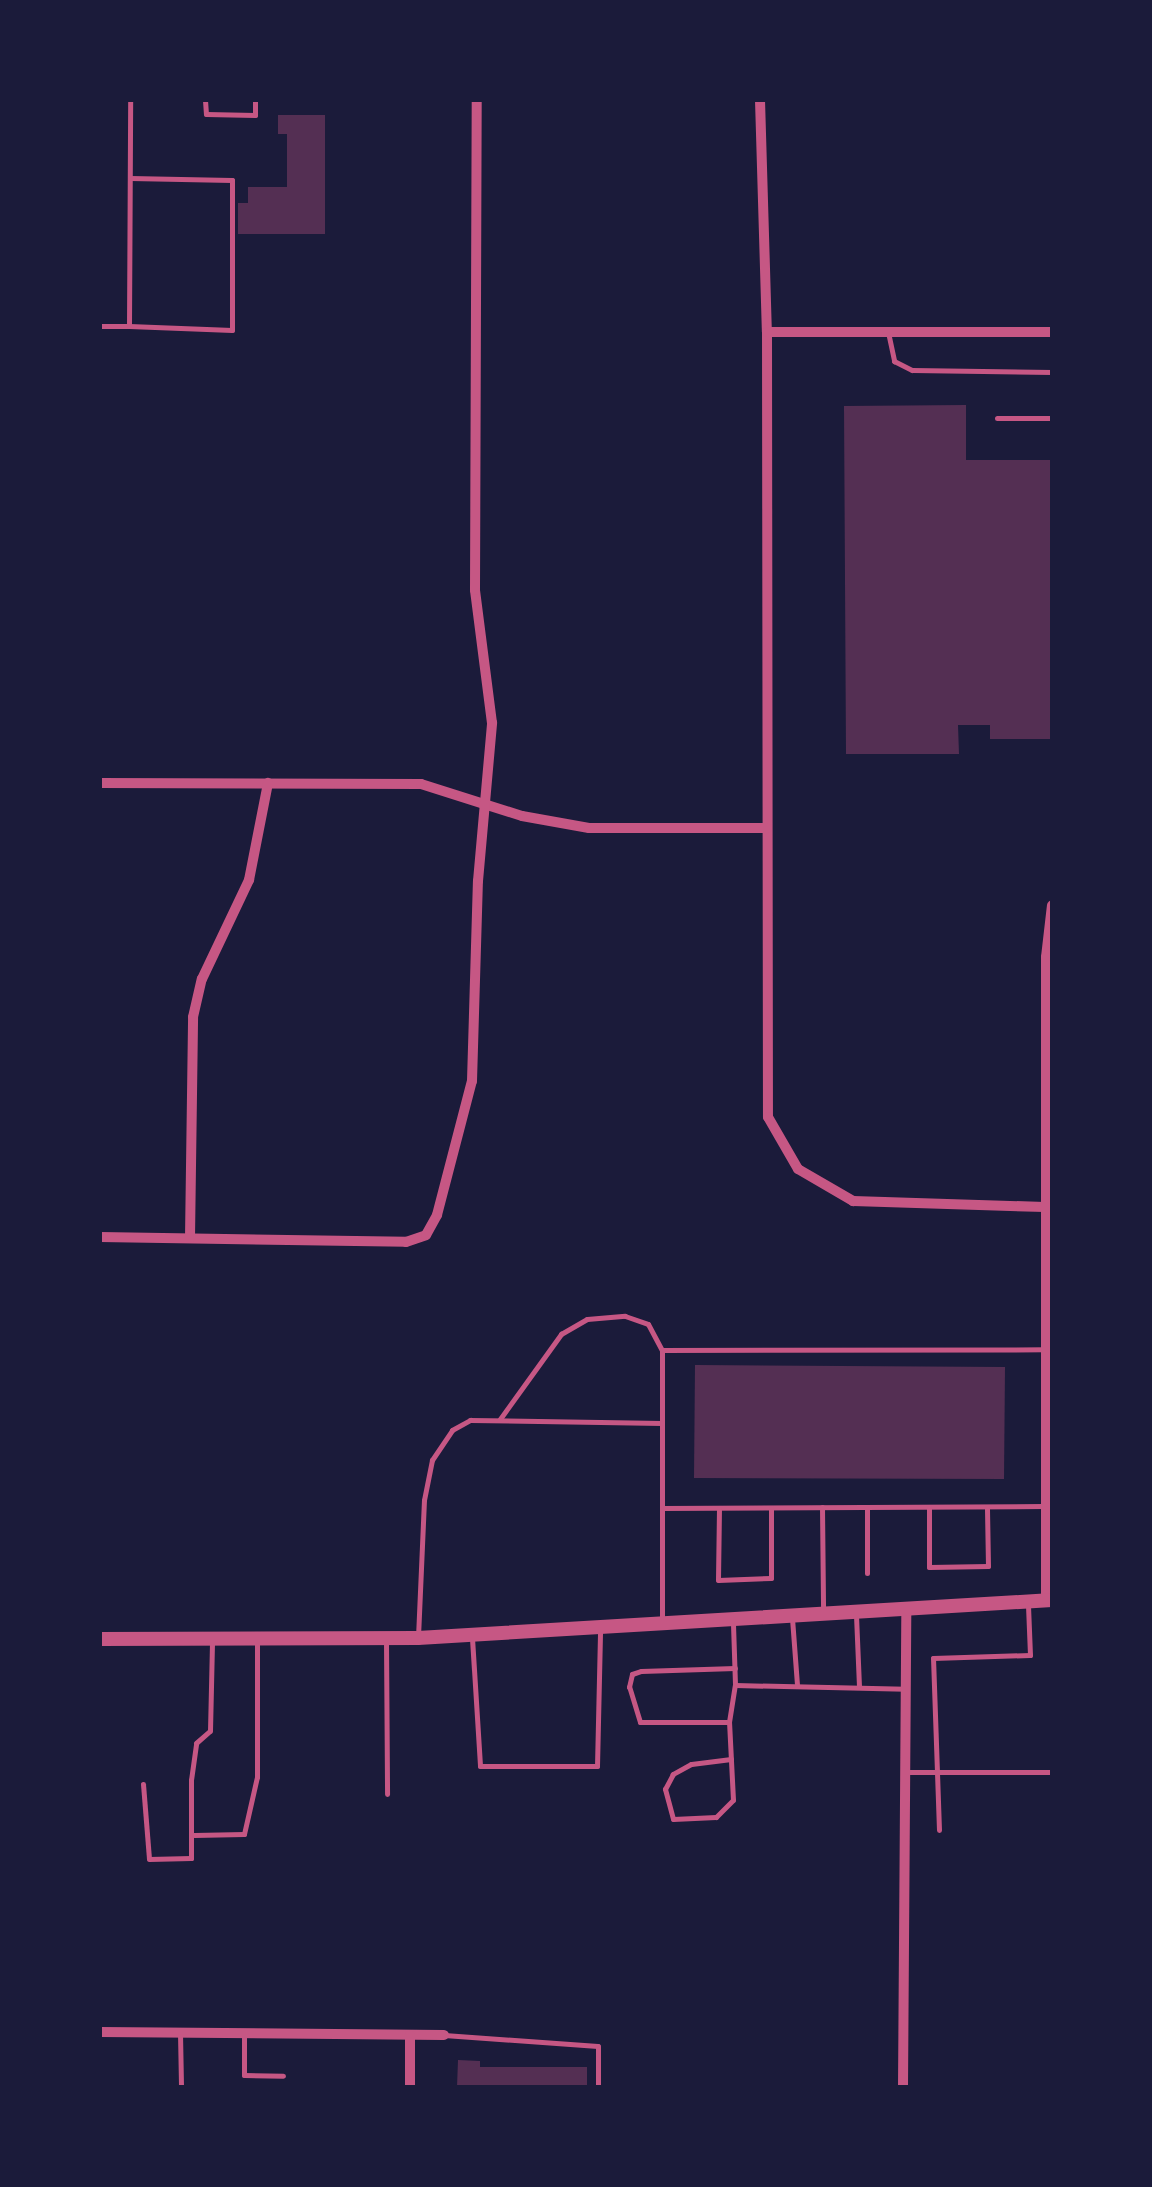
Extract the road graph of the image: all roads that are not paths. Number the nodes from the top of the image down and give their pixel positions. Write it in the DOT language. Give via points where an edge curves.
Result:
graph roads {
  1 [pos="130,100"];
  2 [pos="205,100"];
  3 [pos="255,100"];
  4 [pos="477,100"];
  5 [pos="760,100"];
  6 [pos="130,178"];
  7 [pos="100,326"];
  8 [pos="129,326"];
  9 [pos="767,332"];
  10 [pos="888,332"];
  11 [pos="1052,332"];
  12 [pos="1052,372"];
  13 [pos="997,418"];
  14 [pos="1052,418"];
  15 [pos="268,782"];
  16 [pos="100,783"];
  17 [pos="487,802"];
  18 [pos="767,828"];
  19 [pos="1052,906"];
  20 [pos="1048,1124"];
  21 [pos="1045,1207"];
  22 [pos="100,1237"];
  23 [pos="190,1238"];
  24 [pos="1044,1349"];
  25 [pos="662,1350"];
  26 [pos="499,1420"];
  27 [pos="662,1423"];
  28 [pos="987,1506"];
  29 [pos="1046,1506"];
  30 [pos="822,1507"];
  31 [pos="867,1507"];
  32 [pos="929,1507"];
  33 [pos="662,1508"];
  34 [pos="719,1508"];
  35 [pos="771,1508"];
  36 [pos="1049,1544"];
  37 [pos="867,1573"];
  38 [pos="1049,1600"];
  39 [pos="1028,1602"];
  40 [pos="906,1609"];
  41 [pos="856,1612"];
  42 [pos="824,1614"];
  43 [pos="792,1617"];
  44 [pos="733,1621"];
  45 [pos="662,1626"];
  46 [pos="600,1628"];
  47 [pos="472,1635"];
  48 [pos="386,1638"];
  49 [pos="418,1638"];
  50 [pos="100,1639"];
  51 [pos="212,1639"];
  52 [pos="257,1639"];
  53 [pos="734,1668"];
  54 [pos="798,1684"];
  55 [pos="734,1685"];
  56 [pos="859,1687"];
  57 [pos="906,1690"];
  58 [pos="729,1722"];
  59 [pos="731,1759"];
  60 [pos="904,1772"];
  61 [pos="937,1772"];
  62 [pos="1052,1772"];
  63 [pos="143,1784"];
  64 [pos="387,1794"];
  65 [pos="939,1830"];
  66 [pos="194,1836"];
  67 [pos="100,2032"];
  68 [pos="180,2033"];
  69 [pos="244,2033"];
  70 [pos="410,2035"];
  71 [pos="444,2035"];
  72 [pos="283,2076"];
  73 [pos="181,2087"];
  74 [pos="410,2087"];
  75 [pos="598,2087"];
  76 [pos="903,2087"];
  1 -- 6 [label="lane"];
  2 -- 3 [label="lane" via="206,114 255,115"];
  4 -- 17 [label="street" via="475,590 492,724"];
  5 -- 9 [label="street"];
  6 -- 8 [label="lane"];
  6 -- 8 [label="lane" via="232,180 232,330"];
  7 -- 8 [label="lane"];
  9 -- 10 [label="street"];
  9 -- 18 [label="street"];
  10 -- 11 [label="street"];
  10 -- 12 [label="lane" via="894,360 912,370"];
  13 -- 14 [label="lane"];
  15 -- 16 [label="street"];
  15 -- 17 [label="street" via="421,784"];
  15 -- 23 [label="street" via="249,880 202,979 193,1017"];
  17 -- 18 [label="street" via="589,828"];
  17 -- 23 [label="street" via="472,1082 438,1215 426,1235 406,1242"];
  18 -- 21 [label="street" via="765,1097 784,1152 812,1182 853,1201"];
  19 -- 20 [label="street"];
  20 -- 21 [label="street"];
  21 -- 24 [label="street"];
  22 -- 23 [label="street"];
  24 -- 25 [label="lane"];
  24 -- 29 [label="street"];
  25 -- 26 [label="lane" via="648,1324 625,1316 588,1318 561,1334"];
  25 -- 27 [label="lane"];
  26 -- 27 [label="lane"];
  26 -- 49 [label="lane" via="470,1420 452,1430 432,1460 418,1542"];
  27 -- 33 [label="lane"];
  28 -- 29 [label="lane"];
  28 -- 32 [label="lane"];
  28 -- 32 [label="lane" via="988,1566 930,1568"];
  29 -- 36 [label="street"];
  30 -- 31 [label="lane"];
  30 -- 35 [label="lane"];
  30 -- 42 [label="lane"];
  31 -- 32 [label="lane"];
  31 -- 37 [label="lane"];
  33 -- 34 [label="lane"];
  33 -- 45 [label="lane"];
  34 -- 35 [label="lane"];
  34 -- 35 [label="lane" via="718,1580 770,1578"];
  36 -- 38 [label="street"];
  38 -- 39 [label="street"];
  39 -- 40 [label="street"];
  39 -- 61 [label="lane" via="1030,1655 933,1658"];
  40 -- 41 [label="street"];
  40 -- 57 [label="street"];
  41 -- 42 [label="street"];
  41 -- 56 [label="lane"];
  42 -- 43 [label="street"];
  43 -- 44 [label="street"];
  43 -- 54 [label="lane"];
  44 -- 45 [label="street"];
  44 -- 53 [label="lane"];
  45 -- 46 [label="street"];
  46 -- 47 [label="street"];
  46 -- 47 [label="lane" via="597,1766 480,1766"];
  47 -- 49 [label="street"];
  48 -- 49 [label="street"];
  48 -- 52 [label="street"];
  48 -- 64 [label="lane"];
  50 -- 51 [label="street"];
  51 -- 52 [label="street"];
  51 -- 66 [label="lane" via="212,1717 196,1744 191,1780"];
  52 -- 66 [label="lane" via="257,1777 244,1834"];
  53 -- 55 [label="lane"];
  53 -- 58 [label="lane" via="632,1674 632,1710 640,1722"];
  54 -- 55 [label="lane"];
  54 -- 56 [label="lane"];
  55 -- 58 [label="lane"];
  56 -- 57 [label="lane"];
  57 -- 60 [label="street"];
  58 -- 59 [label="lane"];
  59 -- 59 [label="lane" via="733,1800 726,1813 673,1819 665,1789 673,1774 691,1764"];
  60 -- 61 [label="lane"];
  60 -- 76 [label="street"];
  61 -- 62 [label="lane"];
  61 -- 65 [label="lane"];
  63 -- 66 [label="lane" via="149,1859 191,1858"];
  67 -- 68 [label="street"];
  68 -- 69 [label="street"];
  68 -- 73 [label="lane"];
  69 -- 70 [label="street"];
  69 -- 72 [label="lane" via="244,2075"];
  70 -- 71 [label="street"];
  70 -- 74 [label="street"];
  71 -- 75 [label="lane" via="598,2046"];
}
